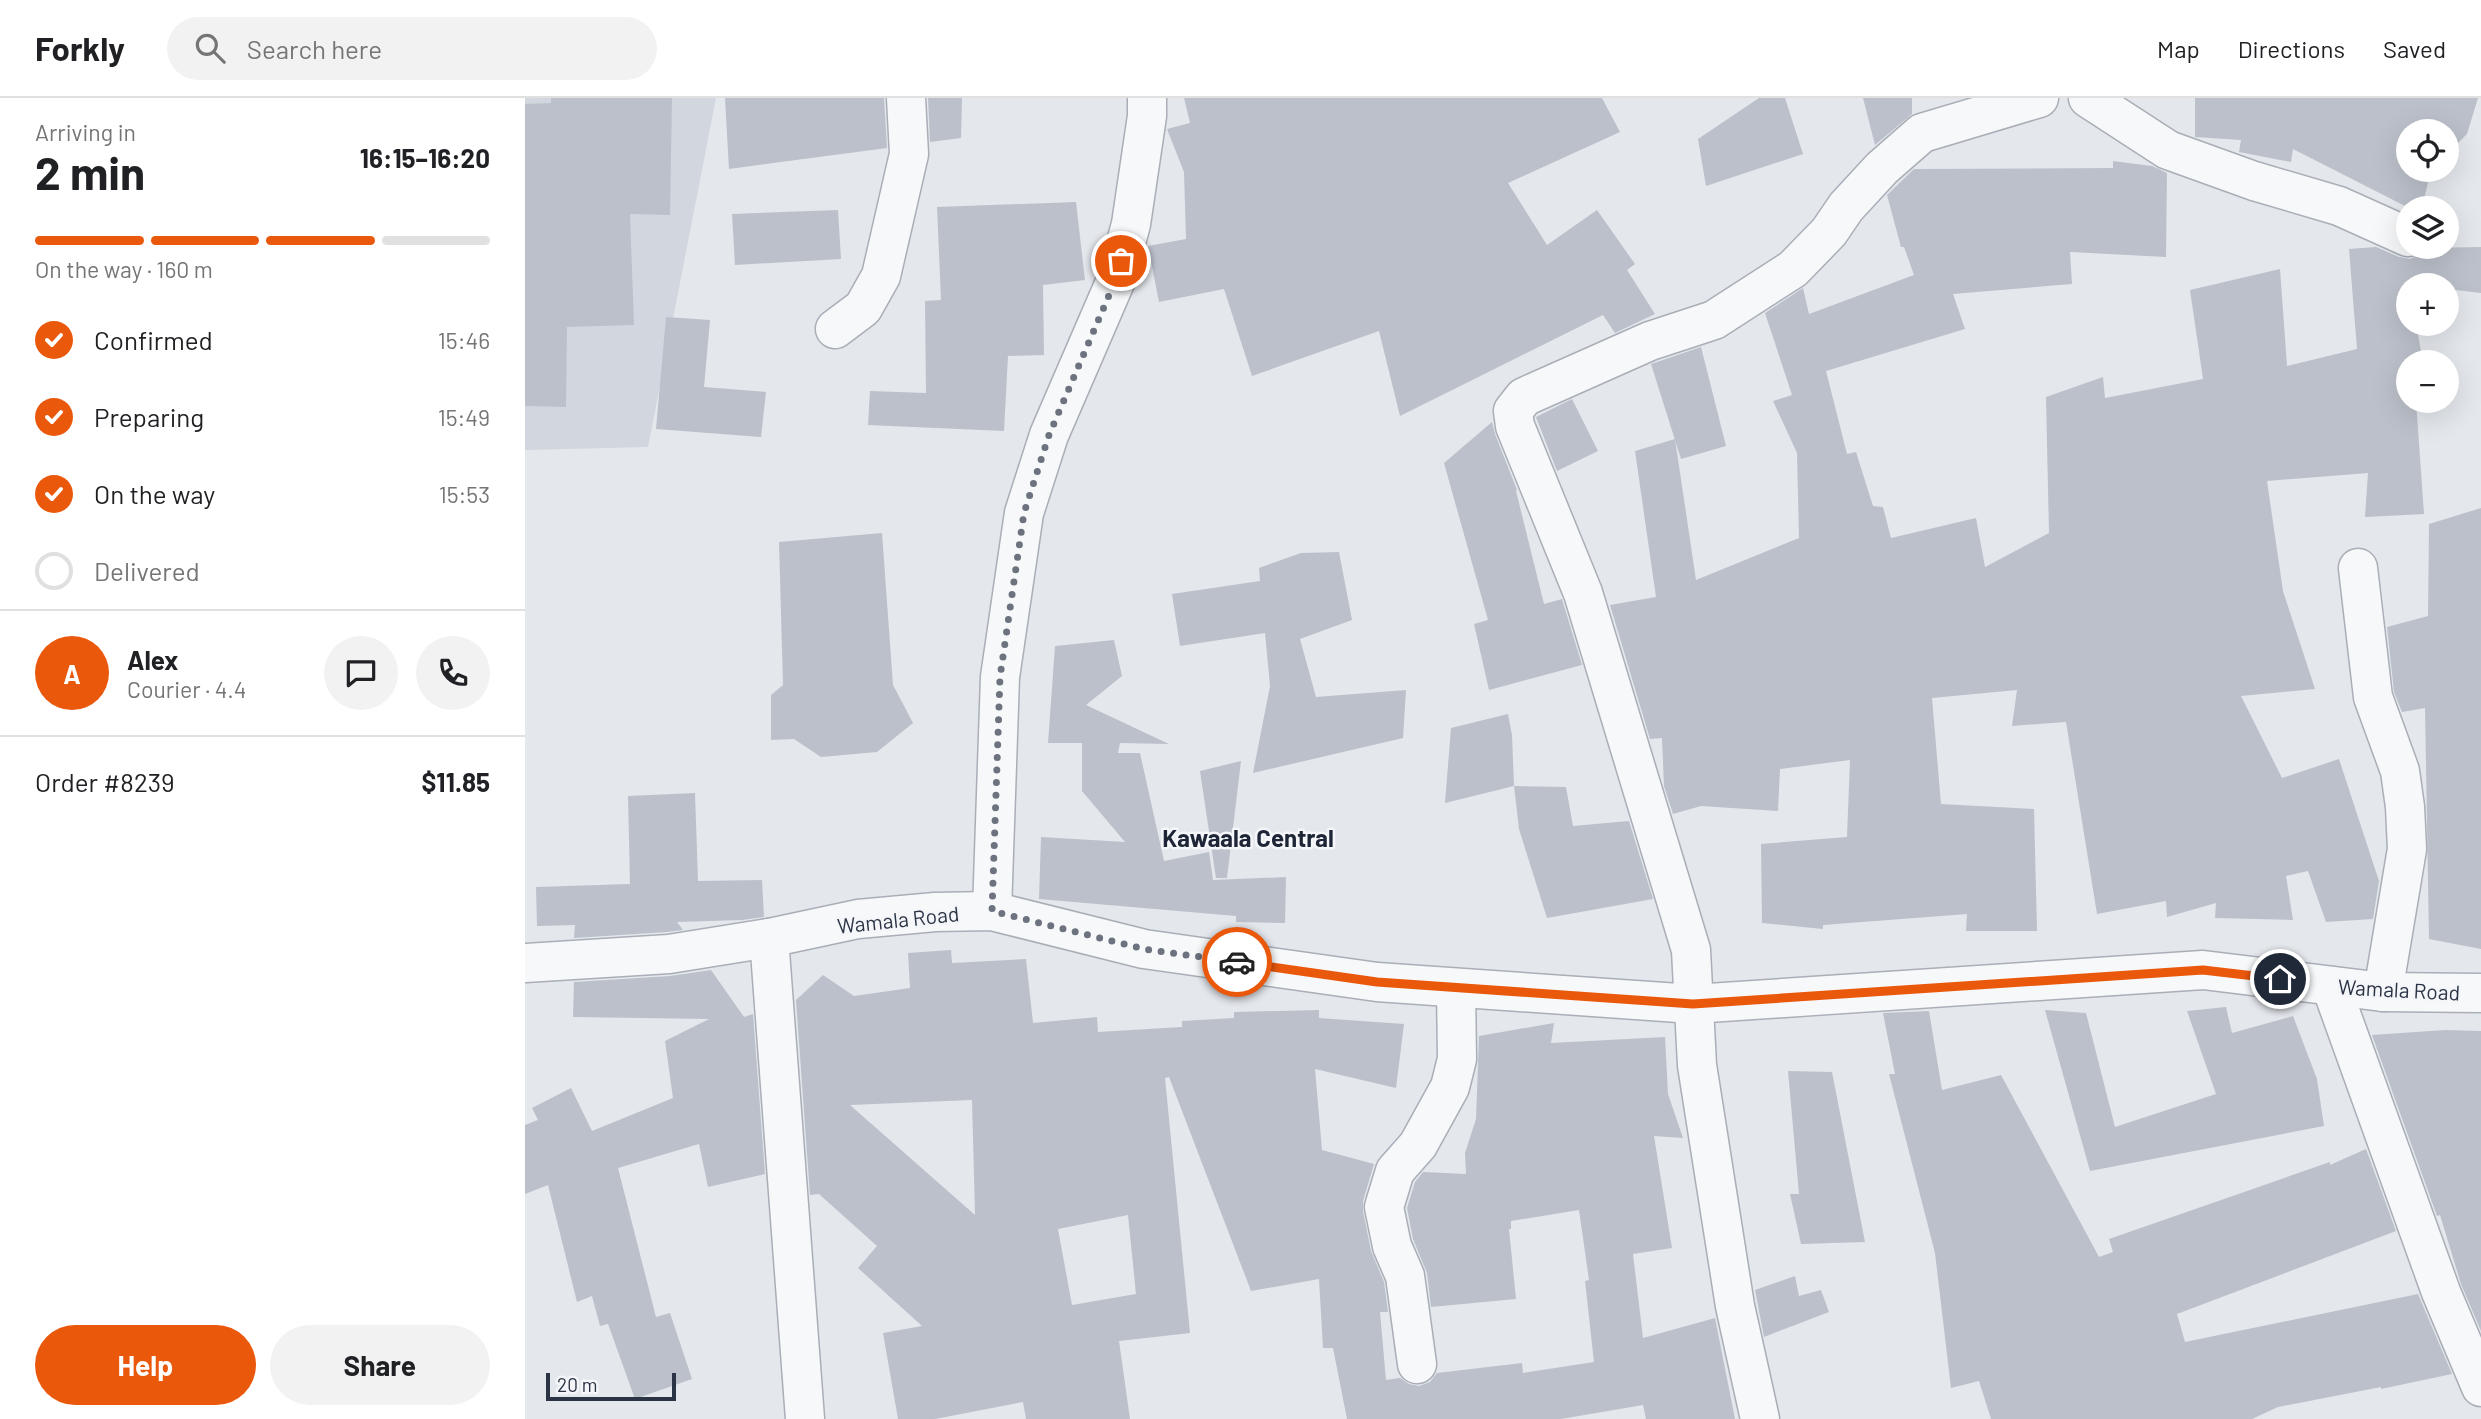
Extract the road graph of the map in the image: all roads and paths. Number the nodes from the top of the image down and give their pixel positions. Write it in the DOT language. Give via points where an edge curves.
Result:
graph roads {
  1 [pos="906,98"];
  2 [pos="1147,98"];
  3 [pos="2039,98"];
  4 [pos="2088,98"];
  5 [pos="2396,232"];
  6 [pos="835,329"];
  7 [pos="2358,568"];
  8 [pos="992,911"];
  9 [pos="769,938"];
  10 [pos="525,963"];
  11 [pos="2331,986"];
  12 [pos="1456,988"];
  13 [pos="2383,992"];
  14 [pos="2481,993"];
  15 [pos="1693,1004"];
  16 [pos="1417,1364"];
  17 [pos="2481,1387"];
  18 [pos="805,1419"];
  19 [pos="1760,1419"];
  1 -- 6 [label="street" via="909,154 881,276 863,308"];
  2 -- 8 [label="street" via="1131,224 1116,279 1049,435 1024,513 1000,677"];
  3 -- 15 [label="street" via="1922,133 1882,168 1793,269 1714,320 1650,341 1524,397 1513,411 1515,426 1583,593 1691,950"];
  4 -- 5 [label="street" via="2168,150 2339,206"];
  7 -- 13 [label="street" via="2373,697 2400,771 2405,807 2407,849"];
  8 -- 9 [label="street, Wamala Road" via="858,919"];
  8 -- 12 [label="street, Wamala Road" via="1144,949 1377,982"];
  9 -- 10 [label="street, Wamala Road" via="669,954"];
  9 -- 18 [label="street"];
  11 -- 13 [label="street, Wamala Road"];
  11 -- 15 [label="street, Wamala Road" via="2203,970"];
  11 -- 17 [label="street" via="2441,1292"];
  12 -- 15 [label="street, Wamala Road"];
  12 -- 16 [label="street" via="1457,1059 1450,1087 1418,1145 1395,1171 1384,1207 1392,1246 1405,1276"];
  13 -- 14 [label="street, Wamala Road"];
  15 -- 19 [label="street" via="1697,1065 1735,1306"];
}
